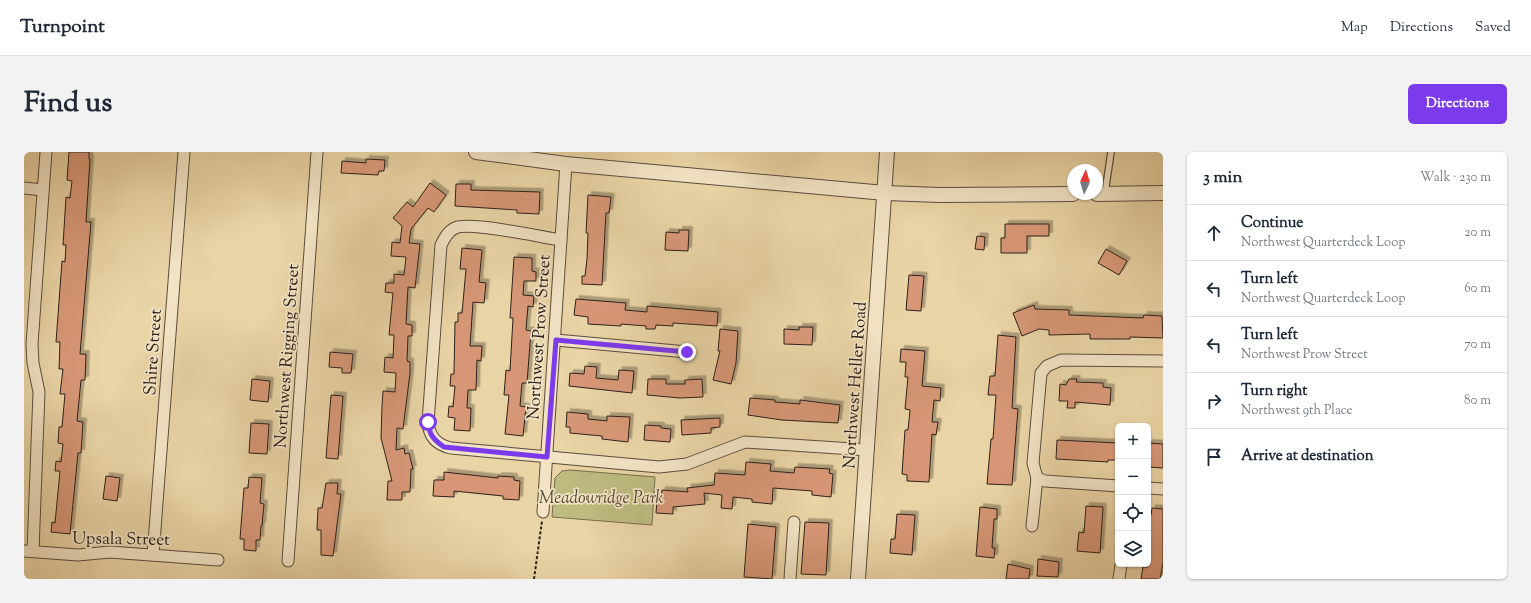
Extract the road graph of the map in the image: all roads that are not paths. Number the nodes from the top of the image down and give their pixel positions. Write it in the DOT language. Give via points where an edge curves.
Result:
graph roads {
  1 [pos="46,152"];
  2 [pos="184,152"];
  3 [pos="317,152"];
  4 [pos="476,152"];
  5 [pos="887,152"];
  6 [pos="1111,152"];
  7 [pos="566,164"];
  8 [pos="1103,186"];
  9 [pos="24,188"];
  10 [pos="43,190"];
  11 [pos="1163,193"];
  12 [pos="885,194"];
  13 [pos="1067,194"];
  14 [pos="1103,194"];
  15 [pos="561,240"];
  16 [pos="556,340"];
  17 [pos="687,352"];
  18 [pos="1163,361"];
  19 [pos="868,450"];
  20 [pos="547,457"];
  21 [pos="1037,478"];
  22 [pos="1115,486"];
  23 [pos="1151,488"];
  24 [pos="1163,489"];
  25 [pos="543,512"];
  26 [pos="794,522"];
  27 [pos="1032,526"];
  28 [pos="29,551"];
  29 [pos="153,555"];
  30 [pos="218,560"];
  31 [pos="288,562"];
  32 [pos="1121,567"];
  33 [pos="790,579"];
  34 [pos="858,579"];
  35 [pos="1119,579"];
  1 -- 10 [label="street"];
  2 -- 29 [label="street, Shire Street"];
  3 -- 31 [label="street, Northwest Rigging Street"];
  4 -- 7 [label="street"];
  5 -- 12 [label="street, Northwest Heller Road"];
  6 -- 8 [label="lane"];
  7 -- 12 [label="street"];
  7 -- 15 [label="street, Northwest Prow Street"];
  9 -- 10 [label="street"];
  10 -- 28 [label="street" via="32,344 39,392"];
  11 -- 14 [label="street"];
  12 -- 13 [label="street"];
  12 -- 19 [label="street, Northwest Heller Road"];
  15 -- 16 [label="street, Northwest Prow Street"];
  15 -- 20 [label="street" via="469,226 453,229 446,237 441,245 428,422 432,438 444,447"];
  16 -- 17 [label="street"];
  16 -- 20 [label="street, Northwest Prow Street"];
  18 -- 21 [label="street" via="1061,360 1046,366 1040,381 1033,463"];
  19 -- 20 [label="street" via="745,442 687,464 659,468"];
  19 -- 34 [label="street, Northwest Heller Road"];
  20 -- 25 [label="street, Northwest Prow Street"];
  21 -- 22 [label="street"];
  21 -- 27 [label="street"];
  23 -- 24 [label="street"];
  26 -- 33 [label="street"];
  28 -- 29 [label="street, Upsala Street" via="78,555 110,552"];
  29 -- 30 [label="street, Upsala Street"];
  32 -- 35 [label="street"];
}
